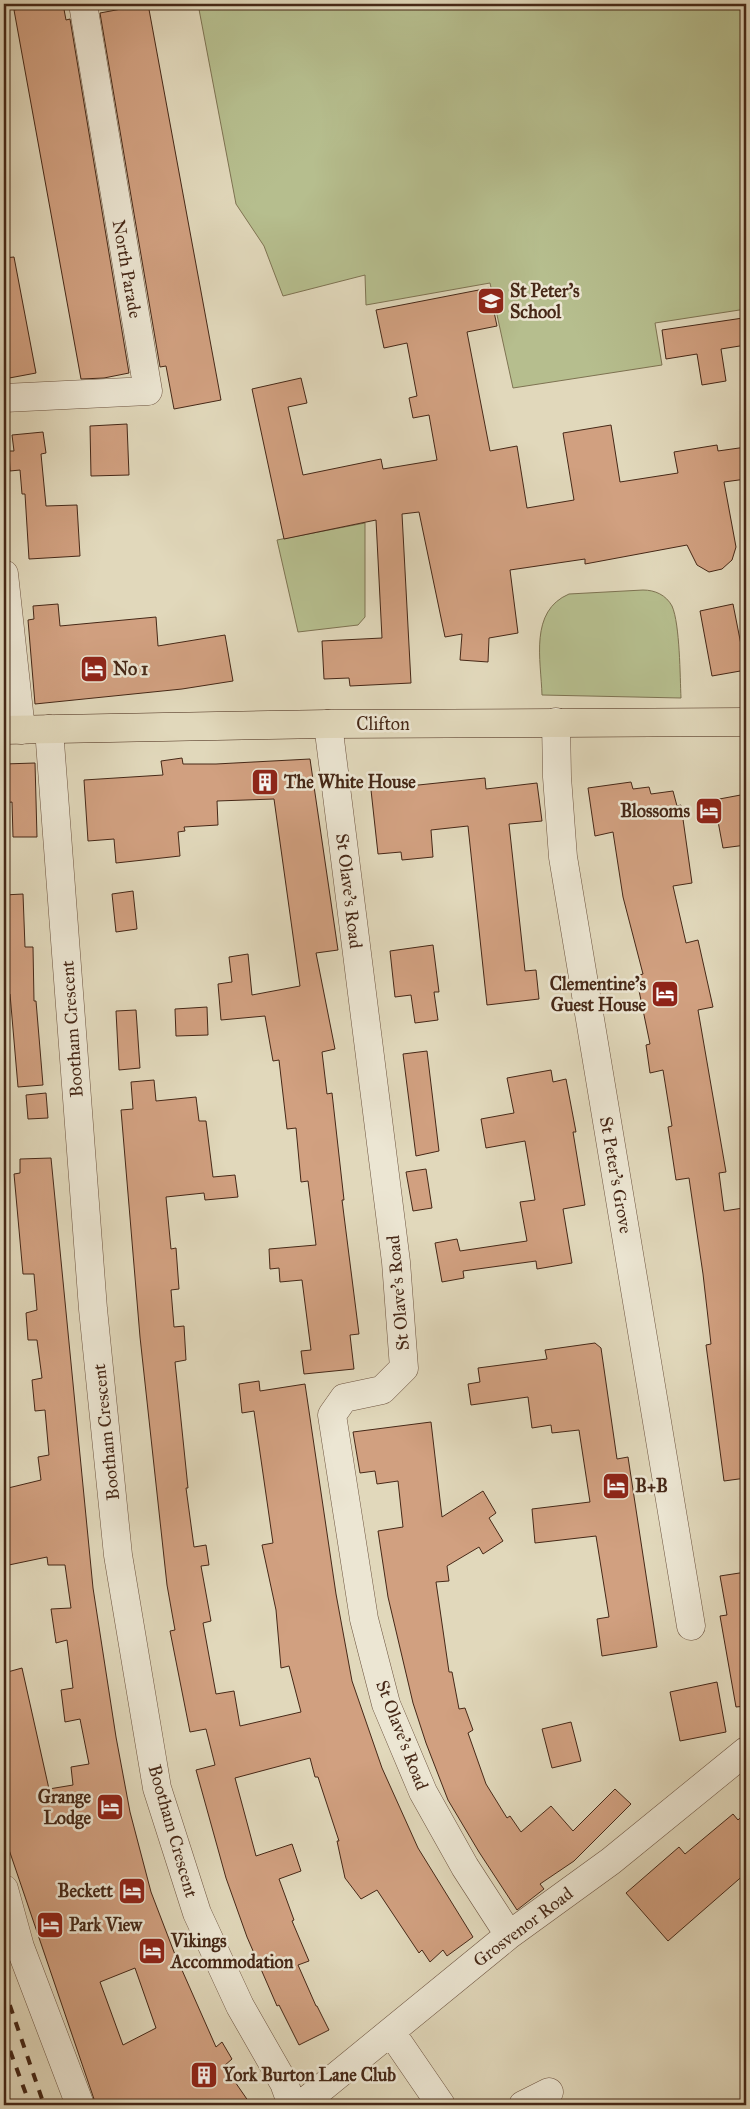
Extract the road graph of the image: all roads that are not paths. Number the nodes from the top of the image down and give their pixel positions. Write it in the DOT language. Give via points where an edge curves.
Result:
graph roads {
  1 [pos="83,4"];
  2 [pos="4,398"];
  3 [pos="4,574"];
  4 [pos="556,722"];
  5 [pos="746,722"];
  6 [pos="328,724"];
  7 [pos="49,729"];
  8 [pos="12,730"];
  9 [pos="691,1626"];
  10 [pos="746,1751"];
  11 [pos="4,1889"];
  12 [pos="508,1935"];
  13 [pos="391,2032"];
  14 [pos="549,2092"];
  15 [pos="80,2105"];
  16 [pos="292,2105"];
  17 [pos="301,2105"];
  18 [pos="441,2105"];
  19 [pos="523,2105"];
  1 -- 2 [label="street, North Parade" via="148,391"];
  3 -- 8 [label="street"];
  4 -- 5 [label="main road, Clifton"];
  4 -- 6 [label="main road, Clifton"];
  4 -- 9 [label="street, St Peter's Grove" via="563,857"];
  6 -- 7 [label="main road, Clifton"];
  6 -- 12 [label="street, St Olave's Road" via="396,1262 404,1368 382,1390 344,1398 332,1415 364,1619 386,1704 423,1792"];
  7 -- 8 [label="main road, Clifton"];
  7 -- 16 [label="street, Bootham Crescent" via="93,1309 118,1555 157,1788 197,1913 240,2006 284,2084"];
  10 -- 12 [label="street, Grosvenor Road" via="610,1862"];
  11 -- 15 [label="street" via="20,1947"];
  12 -- 13 [label="street, Grosvenor Road"];
  13 -- 17 [label="street, Grosvenor Road"];
  13 -- 18 [label="street"];
  14 -- 19 [label="street"];
}
